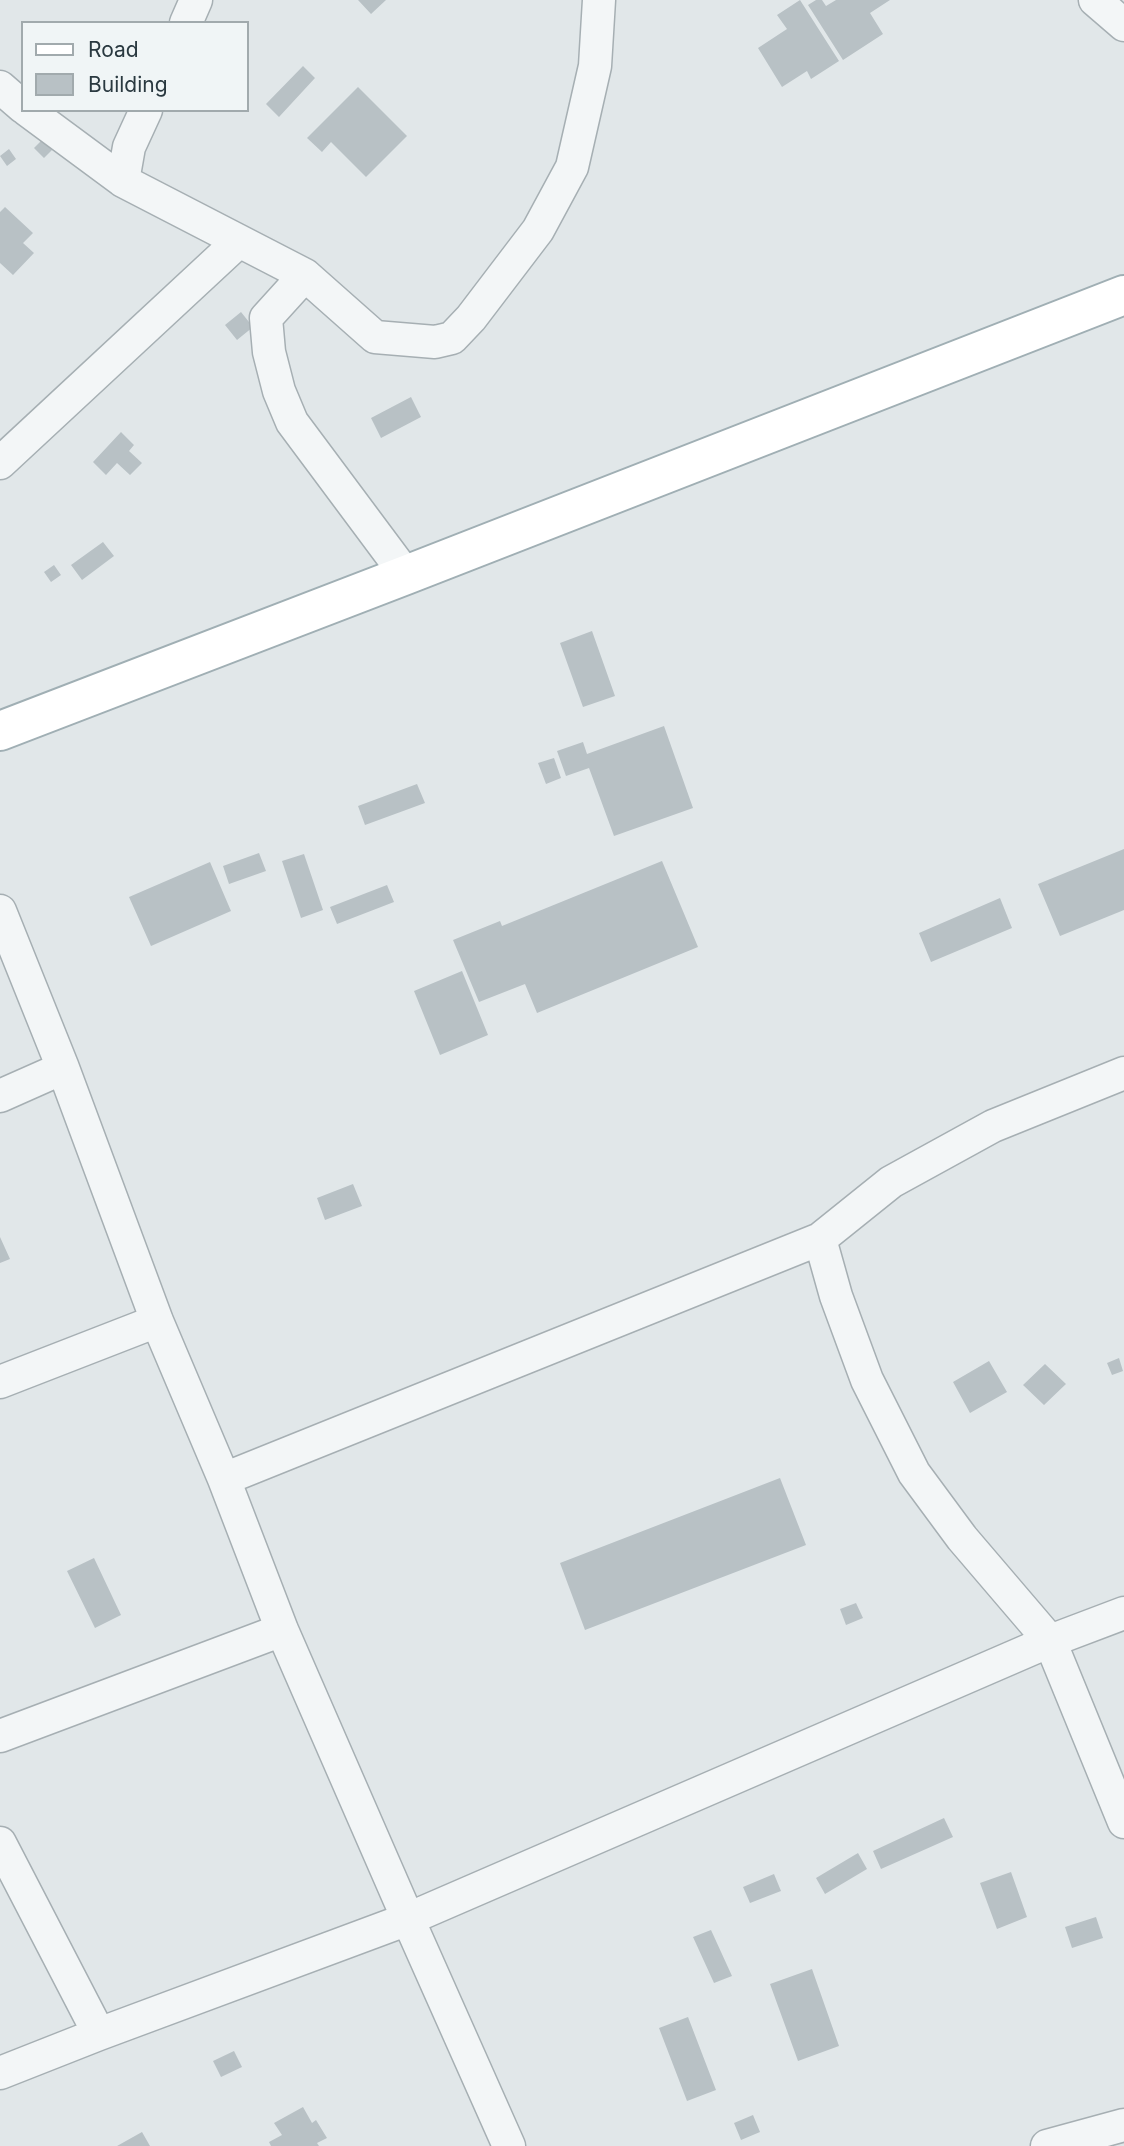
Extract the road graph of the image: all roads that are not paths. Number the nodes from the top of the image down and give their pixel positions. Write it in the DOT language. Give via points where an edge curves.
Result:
graph roads {
  1 [pos="195,0"];
  2 [pos="599,0"];
  3 [pos="1095,0"];
  4 [pos="187,21"];
  5 [pos="1124,25"];
  6 [pos="0,86"];
  7 [pos="21,105"];
  8 [pos="30,112"];
  9 [pos="145,112"];
  10 [pos="123,181"];
  11 [pos="239,241"];
  12 [pos="305,275"];
  13 [pos="1124,295"];
  14 [pos="0,463"];
  15 [pos="406,575"];
  16 [pos="0,731"];
  17 [pos="0,911"];
  18 [pos="63,1068"];
  19 [pos="1124,1073"];
  20 [pos="0,1096"];
  21 [pos="820,1239"];
  22 [pos="157,1321"];
  23 [pos="0,1382"];
  24 [pos="224,1479"];
  25 [pos="1124,1613"];
  26 [pos="282,1630"];
  27 [pos="1050,1642"];
  28 [pos="0,1736"];
  29 [pos="1124,1822"];
  30 [pos="0,1843"];
  31 [pos="408,1919"];
  32 [pos="99,2034"];
  33 [pos="0,2073"];
  34 [pos="1124,2125"];
  35 [pos="509,2146"];
  36 [pos="1047,2146"];
  1 -- 4 [label="street"];
  2 -- 12 [label="street" via="595,66 572,167 538,230 452,338 435,342 375,337"];
  3 -- 5 [label="street"];
  6 -- 7 [label="street"];
  8 -- 10 [label="street"];
  9 -- 10 [label="street" via="129,147"];
  10 -- 11 [label="street"];
  11 -- 12 [label="street"];
  11 -- 14 [label="street"];
  12 -- 15 [label="street" via="266,318 279,391 292,422"];
  13 -- 15 [label="main road"];
  15 -- 16 [label="main road"];
  17 -- 18 [label="street"];
  18 -- 20 [label="street"];
  18 -- 22 [label="street"];
  19 -- 21 [label="street" via="993,1126 891,1182"];
  21 -- 24 [label="street"];
  21 -- 27 [label="street" via="867,1380 914,1473"];
  22 -- 23 [label="street"];
  22 -- 24 [label="street"];
  24 -- 26 [label="street"];
  25 -- 27 [label="street"];
  26 -- 28 [label="street"];
  26 -- 31 [label="street"];
  27 -- 29 [label="street"];
  27 -- 31 [label="street"];
  30 -- 32 [label="street"];
  31 -- 32 [label="street"];
  31 -- 35 [label="street"];
  32 -- 33 [label="street"];
  34 -- 36 [label="street"];
}
